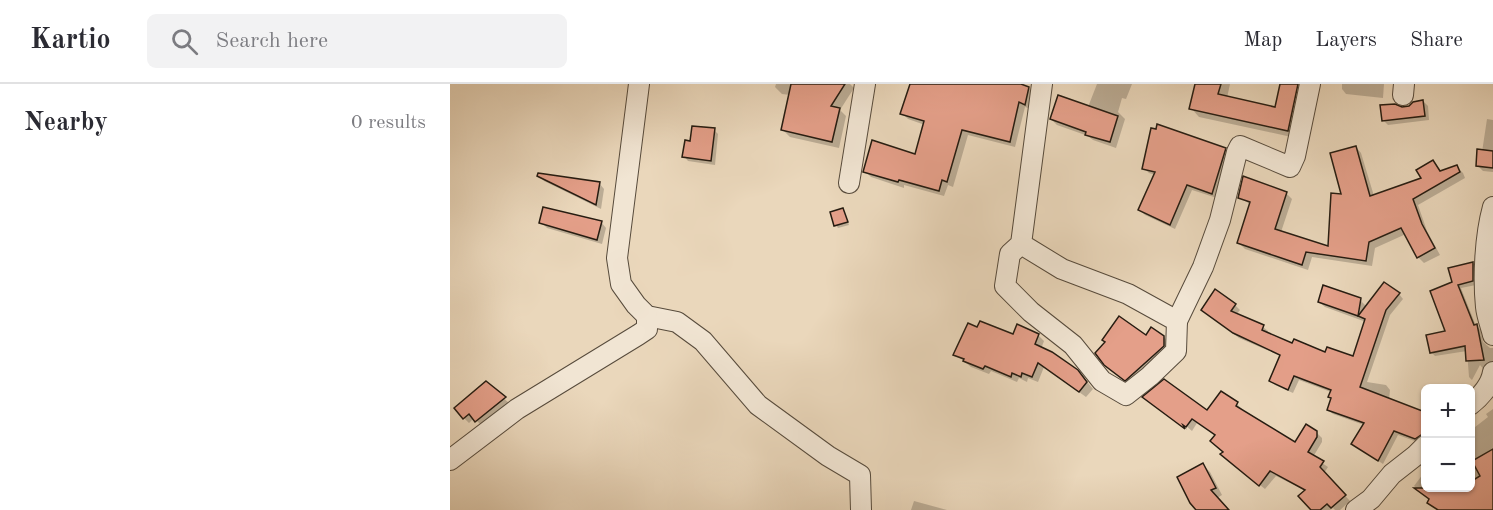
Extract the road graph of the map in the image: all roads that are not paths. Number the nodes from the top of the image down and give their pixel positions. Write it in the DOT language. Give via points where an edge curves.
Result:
graph roads {
  1 [pos="639,84"];
  2 [pos="865,84"];
  3 [pos="1042,84"];
  4 [pos="1310,84"];
  5 [pos="849,183"];
  6 [pos="1493,207"];
  7 [pos="1021,244"];
  8 [pos="647,316"];
  9 [pos="1177,321"];
  10 [pos="1493,335"];
  11 [pos="1493,372"];
  12 [pos="1475,401"];
  13 [pos="1421,449"];
  14 [pos="450,460"];
  15 [pos="861,510"];
  16 [pos="1356,510"];
  1 -- 8 [label="street" via="617,258 621,284"];
  2 -- 5 [label="street"];
  3 -- 7 [label="street"];
  4 -- 9 [label="street" via="1290,167 1240,146 1220,220"];
  6 -- 10 [label="street" via="1486,247 1486,308"];
  7 -- 9 [label="street" via="1062,269 1128,294"];
  7 -- 9 [label="street" via="1010,254 1005,286 1072,345 1102,381 1126,395 1176,351"];
  8 -- 14 [label="street" via="648,329 517,409"];
  8 -- 15 [label="street" via="677,322 703,341 758,405 860,475"];
  11 -- 12 [label="street"];
  13 -- 16 [label="street"];
}
